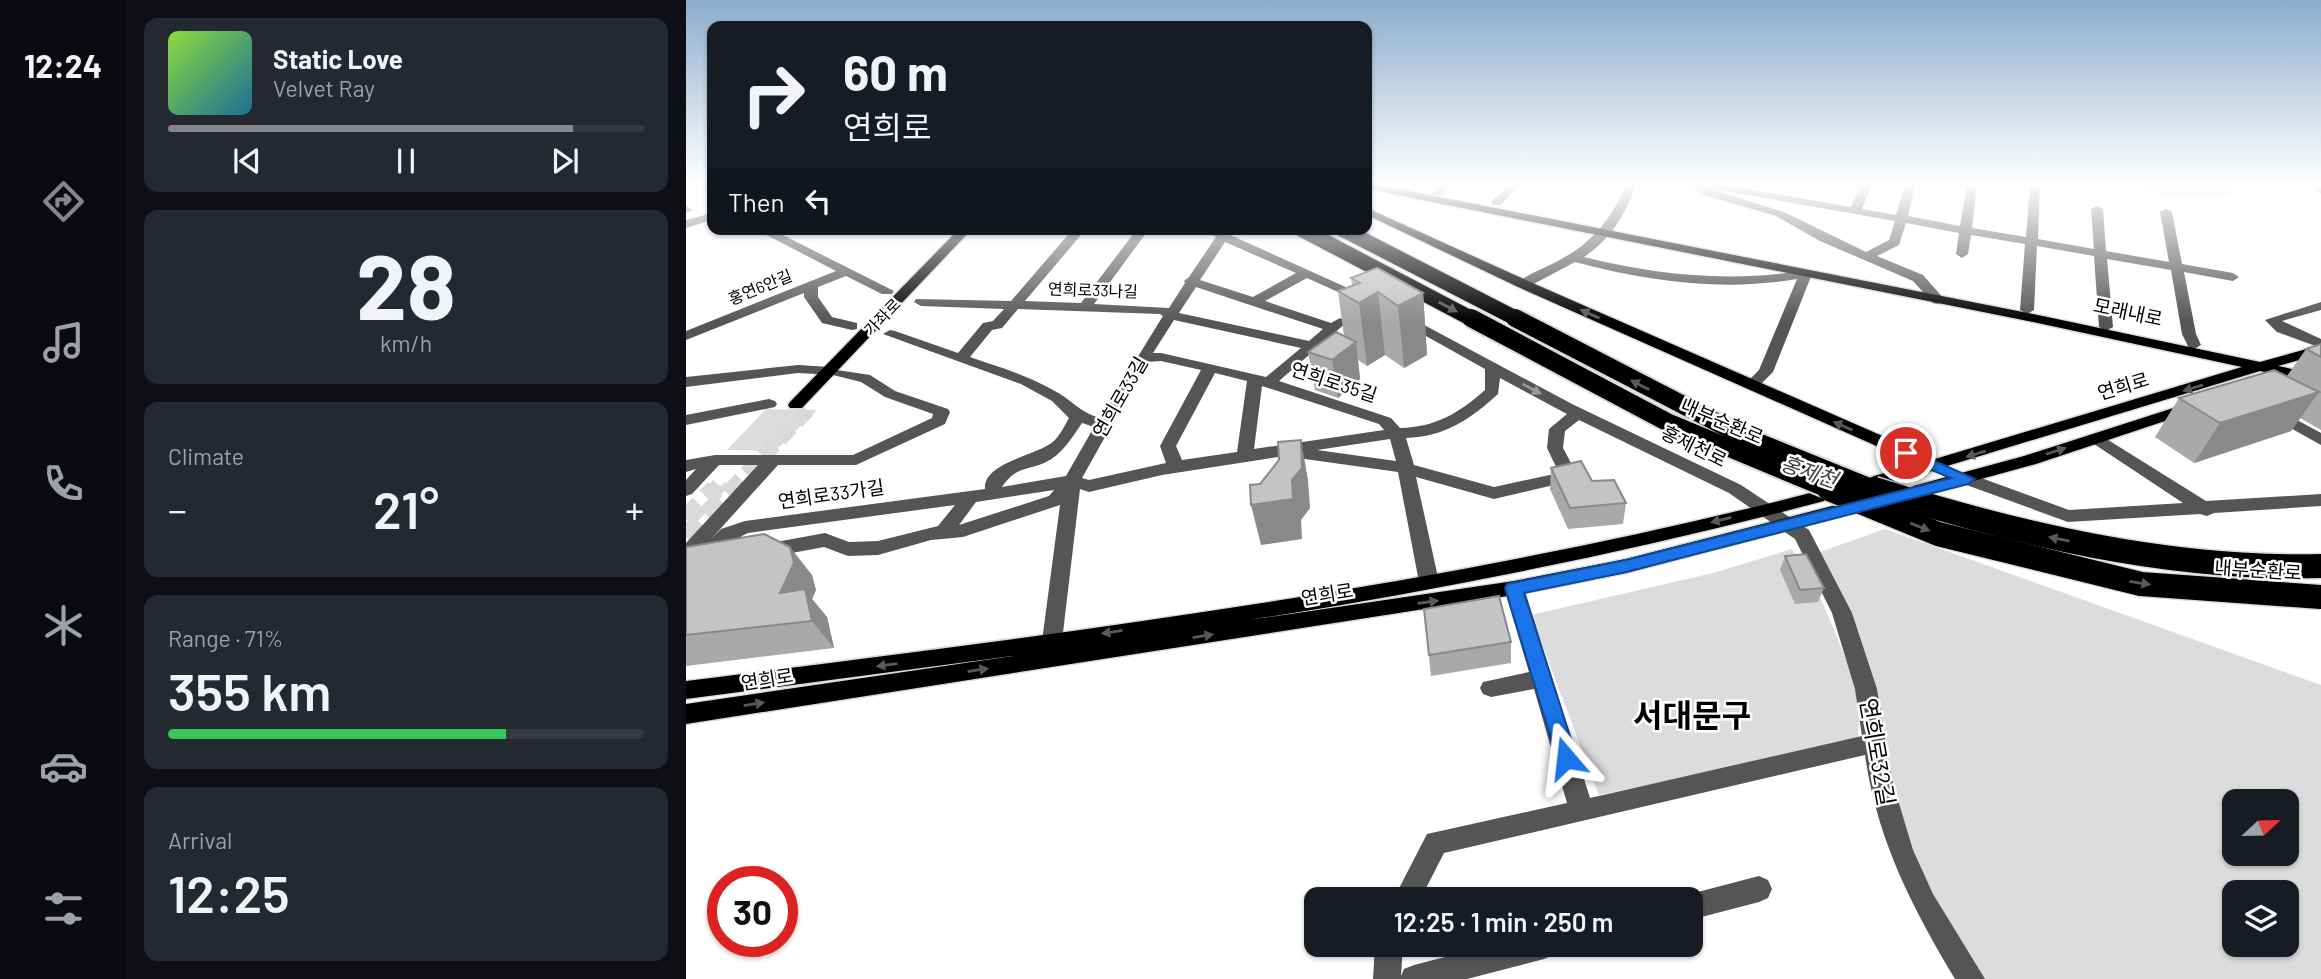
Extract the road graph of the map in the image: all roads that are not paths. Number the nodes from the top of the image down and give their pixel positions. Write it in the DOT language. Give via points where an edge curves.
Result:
graph roads {
  1 [pos="1409,231"];
  2 [pos="1609,231"];
  3 [pos="1613,231"];
  4 [pos="1614,231"];
  5 [pos="1813,231"];
  6 [pos="1897,231"];
  7 [pos="1966,231"];
  8 [pos="2032,231"];
  9 [pos="2099,231"];
  10 [pos="2170,231"];
  11 [pos="773,235"];
  12 [pos="961,235"];
  13 [pos="972,235"];
  14 [pos="1075,235"];
  15 [pos="1139,235"];
  16 [pos="1214,235"];
  17 [pos="1220,235"];
  18 [pos="1312,235"];
  19 [pos="1354,235"];
  20 [pos="2031,242"];
  21 [pos="1962,254"];
  22 [pos="2102,254"];
  23 [pos="1865,257"];
  24 [pos="1573,258"];
  25 [pos="2178,268"];
  26 [pos="846,271"];
  27 [pos="1306,273"];
  28 [pos="1806,274"];
  29 [pos="2233,277"];
  30 [pos="1190,281"];
  31 [pos="1523,284"];
  32 [pos="811,285"];
  33 [pos="1927,289"];
  34 [pos="887,291"];
  35 [pos="1938,300"];
  36 [pos="921,302"];
  37 [pos="1254,302"];
  38 [pos="1012,305"];
  39 [pos="1379,306"];
  40 [pos="2321,306"];
  41 [pos="1085,307"];
  42 [pos="2027,310"];
  43 [pos="1170,315"];
  44 [pos="852,326"];
  45 [pos="2106,327"];
  46 [pos="1333,328"];
  47 [pos="890,334"];
  48 [pos="686,335"];
  49 [pos="2194,345"];
  50 [pos="1311,346"];
  51 [pos="2321,346"];
  52 [pos="1142,358"];
  53 [pos="961,359"];
  54 [pos="2275,362"];
  55 [pos="1210,368"];
  56 [pos="1492,368"];
  57 [pos="2310,370"];
  58 [pos="835,372"];
  59 [pos="2262,375"];
  60 [pos="2321,380"];
  61 [pos="1261,381"];
  62 [pos="686,382"];
  63 [pos="1752,385"];
  64 [pos="2213,401"];
  65 [pos="769,404"];
  66 [pos="804,405"];
  67 [pos="2262,406"];
  68 [pos="1578,413"];
  69 [pos="1078,417"];
  70 [pos="686,420"];
  71 [pos="1104,425"];
  72 [pos="1396,433"];
  73 [pos="2097,438"];
  74 [pos="2321,440"];
  75 [pos="1284,451"];
  76 [pos="1245,456"];
  77 [pos="715,460"];
  78 [pos="773,460"];
  79 [pos="686,466"];
  80 [pos="1937,466"];
  81 [pos="1176,467"];
  82 [pos="1406,468"];
  83 [pos="1968,479"];
  84 [pos="1072,481"];
  85 [pos="686,489"];
  86 [pos="994,494"];
  87 [pos="971,497"];
  88 [pos="2321,500"];
  89 [pos="1766,509"];
  90 [pos="2207,510"];
  91 [pos="1788,514"];
  92 [pos="943,532"];
  93 [pos="750,554"];
  94 [pos="726,561"];
  95 [pos="687,566"];
  96 [pos="2321,566"];
  97 [pos="1429,582"];
  98 [pos="1514,588"];
  99 [pos="2321,597"];
  100 [pos="1052,642"];
  101 [pos="1542,679"];
  102 [pos="1491,688"];
  103 [pos="686,690"];
  104 [pos="686,714"];
  105 [pos="1874,743"];
  106 [pos="1582,811"];
  107 [pos="1413,887"];
  108 [pos="1759,889"];
  109 [pos="1703,904"];
  110 [pos="1388,957"];
  111 [pos="1498,957"];
  112 [pos="1387,979"];
  113 [pos="1414,979"];
  114 [pos="1971,979"];
  1 -- 31 [label="main road"];
  2 -- 24 [label="street"];
  3 -- 28 [label="main road, 모래내로"];
  4 -- 33 [label="main road, 모래내로"];
  5 -- 23 [label="street, 모래내로"];
  6 -- 23 [label="street" via="1895,242"];
  7 -- 20 [label="street"];
  7 -- 21 [label="street"];
  8 -- 20 [label="street"];
  9 -- 22 [label="street"];
  10 -- 25 [label="street"];
  11 -- 26 [label="street"];
  12 -- 58 [label="main road, 가좌로"];
  13 -- 58 [label="main road"];
  14 -- 38 [label="street"];
  15 -- 41 [label="street"];
  16 -- 30 [label="street, 연희로33길"];
  17 -- 27 [label="street, 홍제천로"];
  18 -- 99 [label="highway, 내부순환로, one-way, bridge" via="1667,422 1938,534 2141,584"];
  96 -- 19 [label="highway, 내부순환로, one-way, bridge" via="2134,554 1983,523 1849,481 1731,430"];
  20 -- 22 [label="street"];
  20 -- 42 [label="street"];
  22 -- 25 [label="street"];
  22 -- 45 [label="street"];
  23 -- 33 [label="street, 모래내로" via="1917,278"];
  24 -- 28 [label="street, 모래내로" via="1667,276 1786,279"];
  24 -- 31 [label="street"];
  25 -- 29 [label="street"];
  25 -- 49 [label="street"];
  26 -- 32 [label="street, 홍연6안길"];
  26 -- 34 [label="street"];
  27 -- 37 [label="street"];
  27 -- 39 [label="street, 홍제천로"];
  28 -- 35 [label="main road, 모래내로"];
  28 -- 63 [label="street" via="1766,372"];
  30 -- 37 [label="street"];
  30 -- 43 [label="street, 연희로33길"];
  63 -- 31 [label="main road, one-way"];
  32 -- 44 [label="street, 가좌로" via="811,297 827,320"];
  32 -- 48 [label="street, 홍연6안길"];
  33 -- 35 [label="street, 모래내로"];
  33 -- 42 [label="main road, 모래내로"];
  35 -- 59 [label="main road, 모래내로"];
  36 -- 38 [label="street, 연희로33나길"];
  37 -- 46 [label="street"];
  38 -- 41 [label="street, 연희로33나길"];
  38 -- 53 [label="street" via="997,326 988,326"];
  39 -- 46 [label="street"];
  39 -- 56 [label="street, 홍제천로"];
  40 -- 51 [label="street" via="2272,320"];
  41 -- 43 [label="street, 연희로33나길" via="1163,310"];
  42 -- 45 [label="main road, 모래내로"];
  43 -- 50 [label="street"];
  43 -- 52 [label="street, 연희로33길"];
  45 -- 49 [label="main road, 모래내로"];
  46 -- 50 [label="street"];
  47 -- 53 [label="street"];
  49 -- 54 [label="main road, 모래내로"];
  50 -- 61 [label="street"];
  51 -- 54 [label="main road, 연희로"];
  52 -- 55 [label="street, 연희로35길" via="1161,357"];
  52 -- 71 [label="street, 연희로33길"];
  53 -- 69 [label="street" via="1026,381 1057,398"];
  54 -- 57 [label="main road, 모래내로"];
  54 -- 59 [label="main road, 연희로"];
  55 -- 61 [label="street, 연희로35길"];
  55 -- 81 [label="street" via="1168,446"];
  56 -- 68 [label="street, 홍제천로, one-way"];
  56 -- 72 [label="street" via="1493,391 1461,421 1412,434"];
  57 -- 59 [label="main road, 연희로"];
  57 -- 60 [label="main road, 모래내로"];
  58 -- 62 [label="street" via="798,369"];
  58 -- 66 [label="main road"];
  58 -- 78 [label="street" via="864,378 890,394 942,412 939,421 856,460"];
  59 -- 80 [label="main road, 연희로, one-way"];
  61 -- 72 [label="street, 연희로35길" via="1385,421"];
  61 -- 76 [label="street"];
  80 -- 63 [label="main road, one-way"];
  64 -- 73 [label="main road, 연희로"];
  65 -- 70 [label="street"];
  67 -- 74 [label="street"];
  68 -- 82 [label="street" via="1557,429 1555,448 1569,476 1494,493"];
  68 -- 89 [label="street, 홍제천로" via="1735,489"];
  69 -- 71 [label="street"];
  69 -- 86 [label="street" via="1060,444 1038,458 1011,466 993,484"];
  71 -- 84 [label="street, 연희로33길"];
  72 -- 75 [label="street"];
  72 -- 82 [label="street"];
  83 -- 73 [label="main road, 연희로, one-way"];
  73 -- 90 [label="street"];
  75 -- 76 [label="street"];
  75 -- 82 [label="street"];
  76 -- 81 [label="street"];
  77 -- 78 [label="street"];
  77 -- 79 [label="street"];
  77 -- 85 [label="street"];
  78 -- 95 [label="street"];
  80 -- 83 [label="main road"];
  80 -- 91 [label="main road, 연희로, bridge"];
  81 -- 84 [label="street" via="1089,486"];
  82 -- 97 [label="street"];
  83 -- 90 [label="street" via="2068,516"];
  83 -- 91 [label="main road, 연희로, bridge" via="1814,516"];
  84 -- 86 [label="street, 연희로33가길"];
  84 -- 92 [label="street, 연희로33길" via="1055,500 963,531"];
  84 -- 100 [label="street, 연희로33길"];
  86 -- 87 [label="street, 연희로33가길"];
  87 -- 92 [label="street"];
  87 -- 95 [label="street, 연희로33가길" via="745,527 728,534"];
  88 -- 90 [label="street"];
  89 -- 91 [label="main road, 연희로"];
  89 -- 97 [label="main road, 연희로, one-way" via="1643,540"];
  91 -- 98 [label="main road, 연희로" via="1626,566"];
  91 -- 105 [label="street, 연희로32길" via="1842,613 1866,689"];
  92 -- 93 [label="street, 연희로33길" via="878,548 848,548 825,540"];
  94 -- 95 [label="street"];
  97 -- 100 [label="main road, 연희로, one-way"];
  98 -- 101 [label="street"];
  104 -- 98 [label="main road, 연희로, one-way"];
  100 -- 103 [label="main road, 연희로, one-way"];
  101 -- 102 [label="street"];
  101 -- 106 [label="street"];
  105 -- 106 [label="street"];
  105 -- 114 [label="street, 연희로32길" via="1888,816 1901,852 1924,903"];
  106 -- 107 [label="street" via="1436,843"];
  108 -- 109 [label="street"];
  110 -- 112 [label="street"];
  111 -- 113 [label="street"];
}
